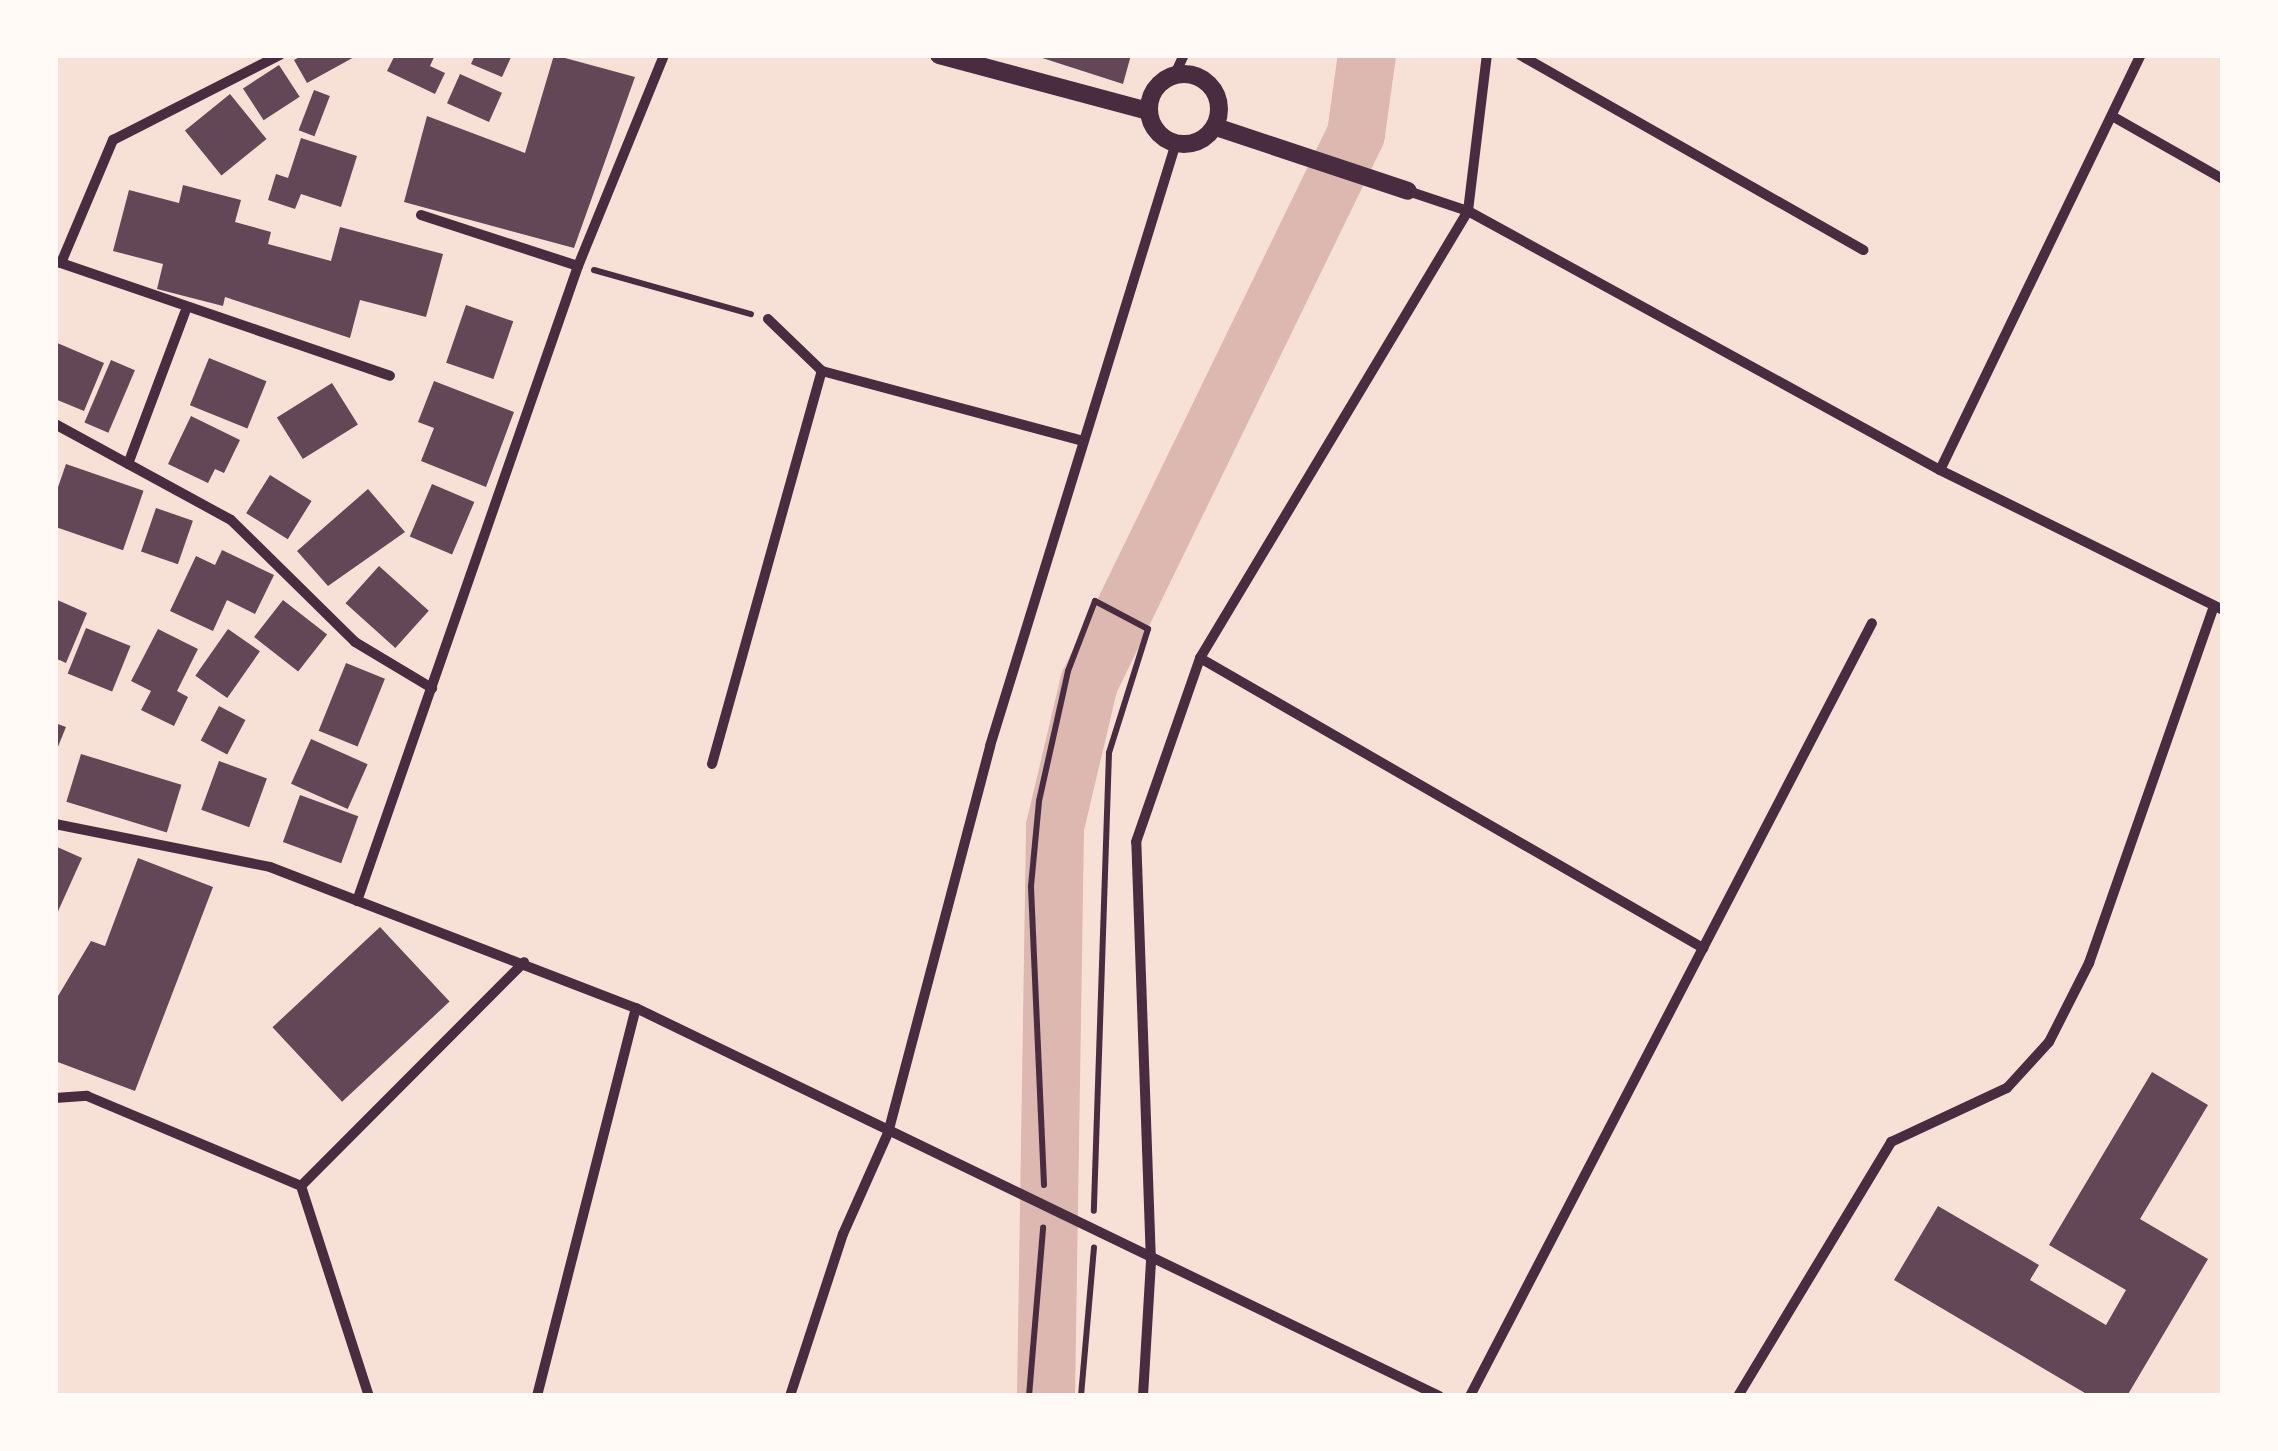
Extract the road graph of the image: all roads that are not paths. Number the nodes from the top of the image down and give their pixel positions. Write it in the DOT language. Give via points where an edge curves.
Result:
graph roads {
  1 [pos="280,55"];
  2 [pos="664,55"];
  3 [pos="939,55"];
  4 [pos="1187,55"];
  5 [pos="1487,55"];
  6 [pos="1520,55"];
  7 [pos="2141,55"];
  8 [pos="1175,74"];
  9 [pos="1205,80"];
  10 [pos="1148,111"];
  11 [pos="2112,116"];
  12 [pos="1216,127"];
  13 [pos="1176,144"];
  14 [pos="2223,179"];
  15 [pos="1408,191"];
  16 [pos="1468,210"];
  17 [pos="421,215"];
  18 [pos="1863,250"];
  19 [pos="58,262"];
  20 [pos="578,266"];
  21 [pos="186,312"];
  22 [pos="768,319"];
  23 [pos="822,371"];
  24 [pos="390,376"];
  25 [pos="55,424"];
  26 [pos="1080,440"];
  27 [pos="128,464"];
  28 [pos="1940,470"];
  29 [pos="2218,609"];
  30 [pos="1872,624"];
  31 [pos="1200,658"];
  32 [pos="432,688"];
  33 [pos="712,764"];
  34 [pos="55,824"];
  35 [pos="357,901"];
  36 [pos="1702,948"];
  37 [pos="524,962"];
  38 [pos="636,1008"];
  39 [pos="55,1098"];
  40 [pos="888,1133"];
  41 [pos="301,1186"];
  42 [pos="1150,1263"];
  43 [pos="369,1396"];
  44 [pos="538,1396"];
  45 [pos="790,1396"];
  46 [pos="1143,1396"];
  47 [pos="1439,1396"];
  48 [pos="1470,1396"];
  49 [pos="1738,1396"];
  1 -- 19 [label="street" via="113,140"];
  2 -- 20 [label="street"];
  3 -- 10 [label="street"];
  4 -- 8 [label="street"];
  4 -- 9 [label="street"];
  5 -- 16 [label="street"];
  6 -- 18 [label="street"];
  7 -- 11 [label="street"];
  8 -- 9 [label="street"];
  8 -- 10 [label="street" via="1150,94"];
  9 -- 12 [label="street" via="1216,93"];
  10 -- 13 [label="street" via="1156,132"];
  11 -- 14 [label="street"];
  11 -- 28 [label="street"];
  12 -- 13 [label="street"];
  12 -- 15 [label="street"];
  13 -- 26 [label="street"];
  15 -- 16 [label="street"];
  16 -- 28 [label="street"];
  16 -- 31 [label="street"];
  17 -- 20 [label="street"];
  19 -- 21 [label="street"];
  20 -- 32 [label="street"];
  21 -- 24 [label="street"];
  21 -- 27 [label="street"];
  22 -- 23 [label="street"];
  23 -- 26 [label="street"];
  23 -- 33 [label="street"];
  25 -- 27 [label="street"];
  26 -- 40 [label="street"];
  27 -- 32 [label="street" via="231,520 356,642"];
  28 -- 29 [label="street"];
  29 -- 49 [label="street" via="2089,963 2049,1042 2007,1088 1891,1142"];
  30 -- 36 [label="street"];
  31 -- 36 [label="street"];
  31 -- 42 [label="street" via="1136,842"];
  32 -- 35 [label="street"];
  34 -- 35 [label="street" via="270,867"];
  35 -- 37 [label="street"];
  36 -- 48 [label="street"];
  37 -- 38 [label="street"];
  37 -- 41 [label="street"];
  38 -- 40 [label="street"];
  38 -- 44 [label="street"];
  39 -- 41 [label="street" via="88,1096"];
  40 -- 42 [label="street"];
  40 -- 45 [label="street" via="843,1234"];
  41 -- 43 [label="street"];
  42 -- 46 [label="street"];
  42 -- 47 [label="street"];
}
